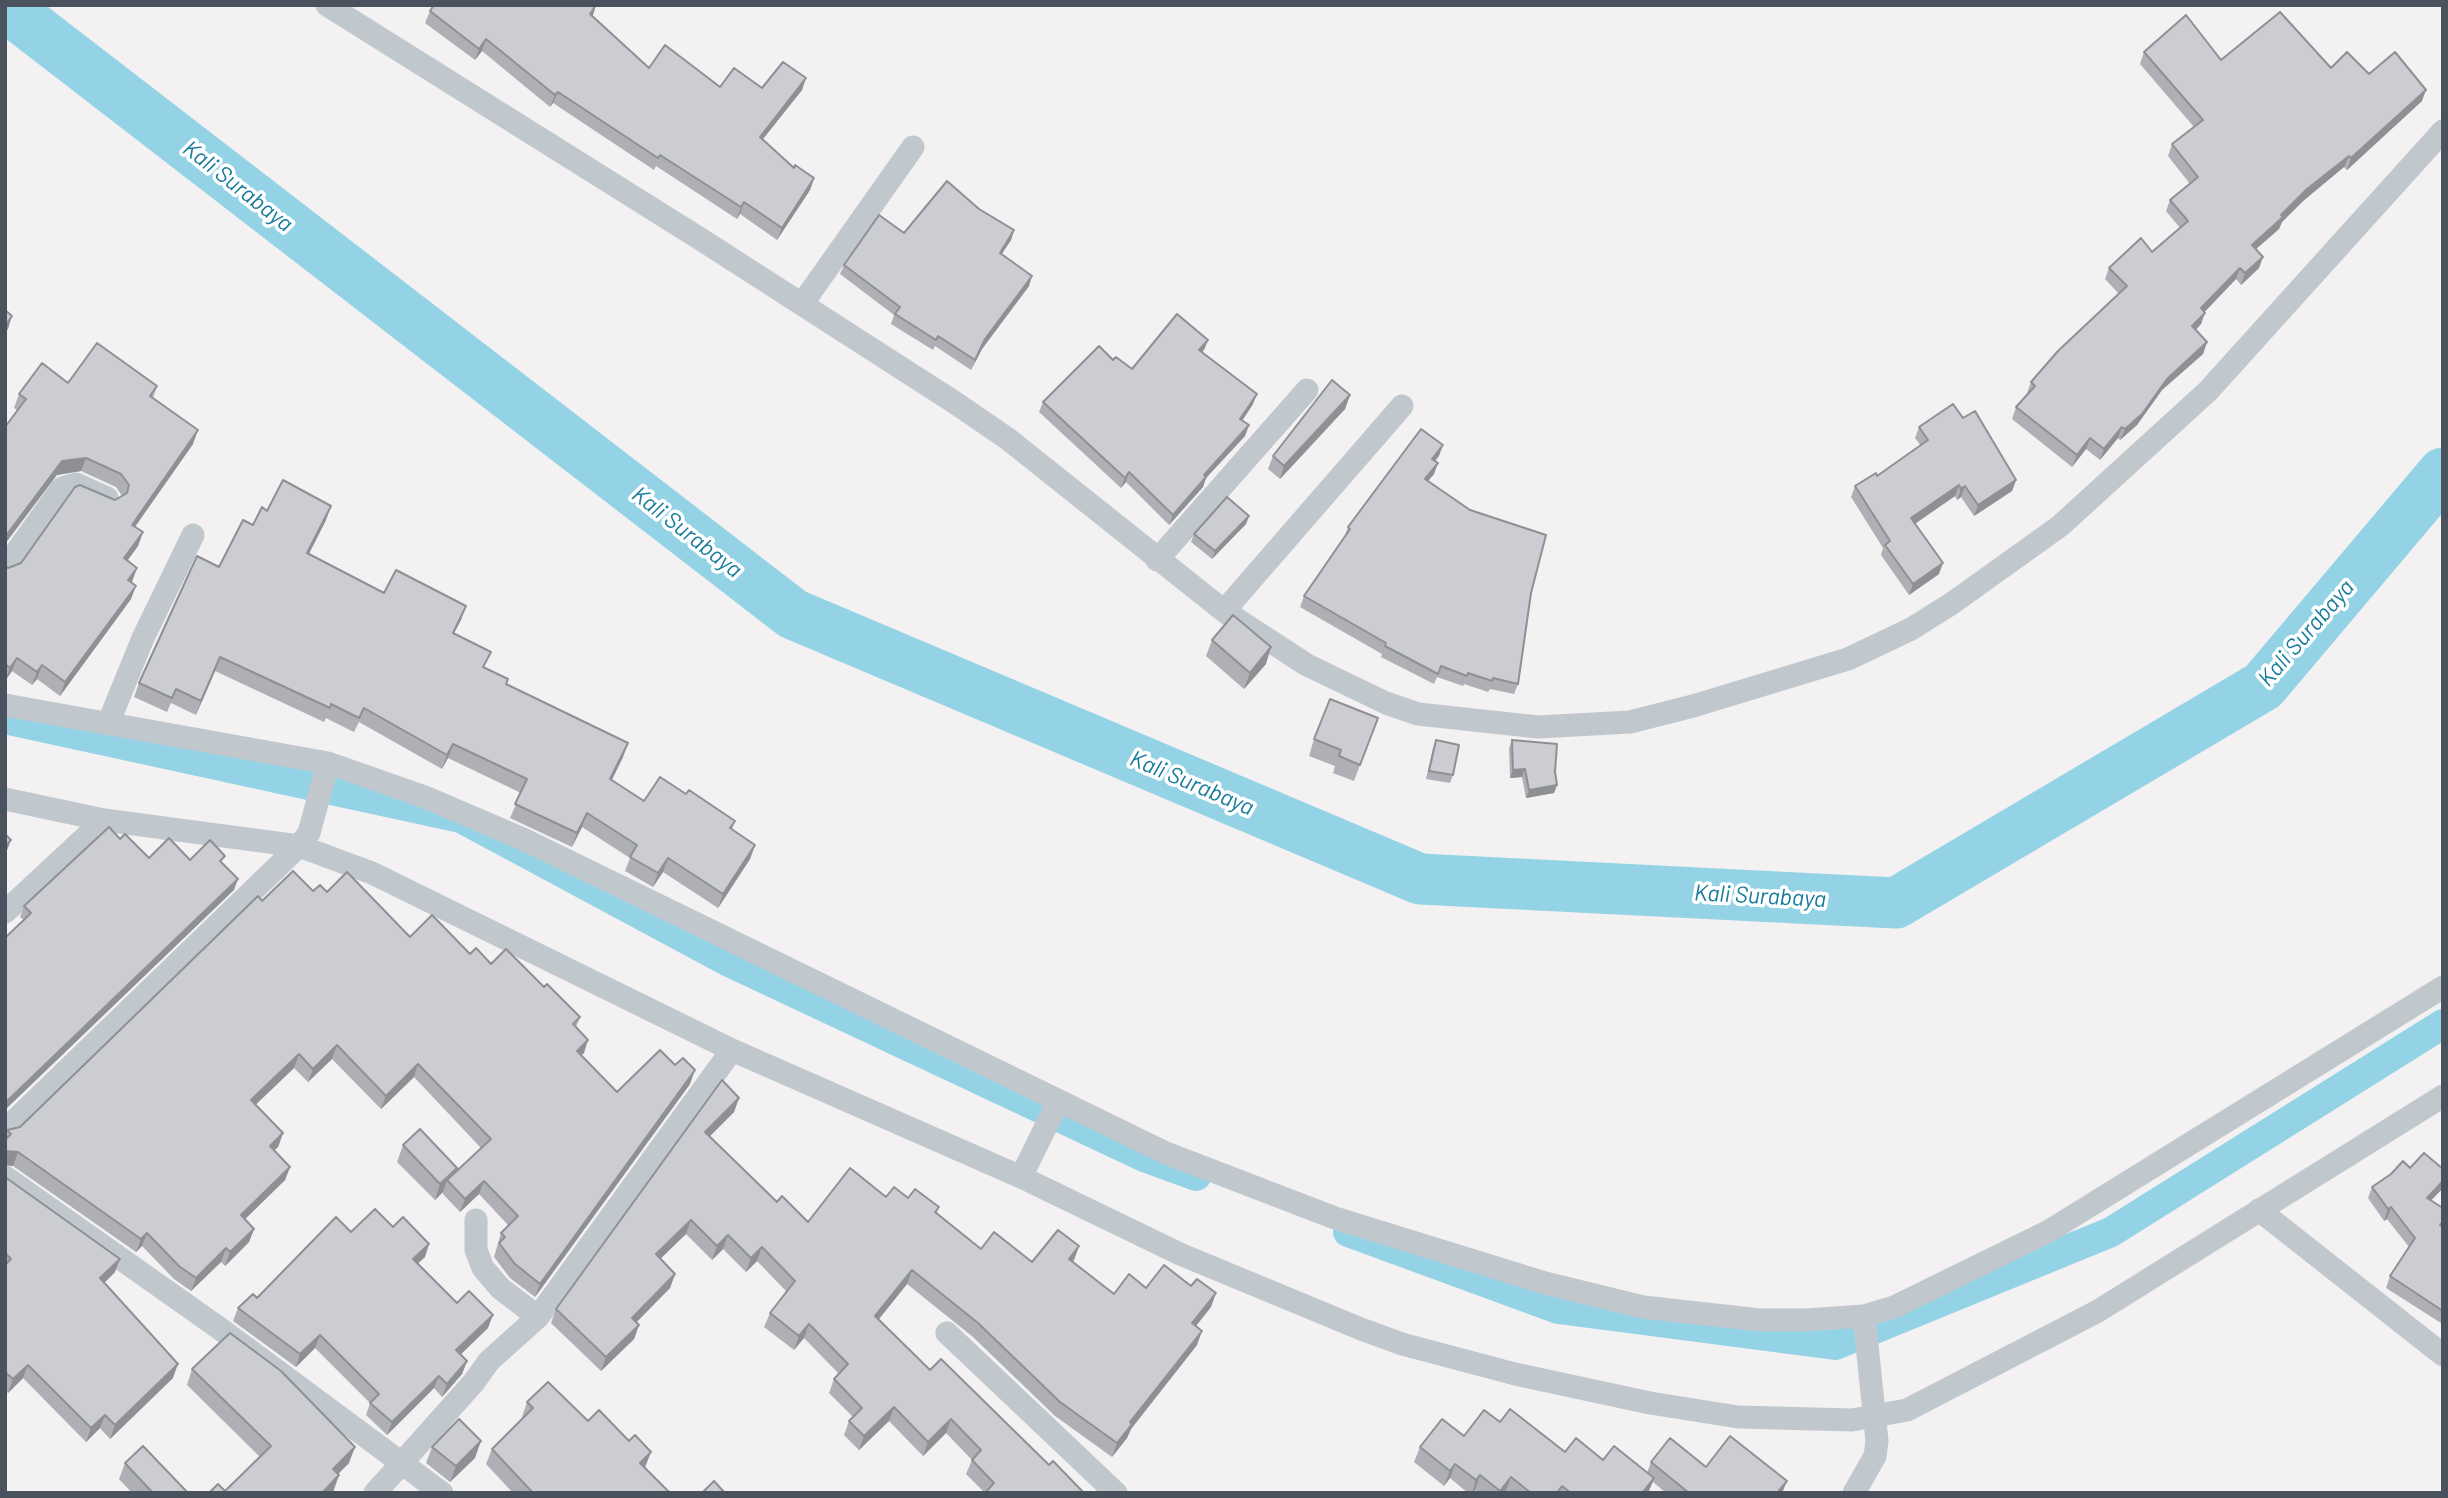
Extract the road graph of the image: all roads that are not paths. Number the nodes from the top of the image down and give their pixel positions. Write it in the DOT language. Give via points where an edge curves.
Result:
graph roads {
  1 [pos="327,5"];
  2 [pos="2443,131"];
  3 [pos="913,147"];
  4 [pos="802,304"];
  5 [pos="1307,390"];
  6 [pos="1402,406"];
  7 [pos="110,500"];
  8 [pos="193,535"];
  9 [pos="1157,560"];
  10 [pos="5,568"];
  11 [pos="1224,611"];
  12 [pos="5,705"];
  13 [pos="108,724"];
  14 [pos="327,768"];
  15 [pos="5,799"];
  16 [pos="104,820"];
  17 [pos="304,840"];
  18 [pos="5,912"];
  19 [pos="2443,987"];
  20 [pos="732,1050"];
  21 [pos="2443,1096"];
  22 [pos="1056,1106"];
  23 [pos="5,1130"];
  24 [pos="1023,1172"];
  25 [pos="5,1177"];
  26 [pos="2259,1210"];
  27 [pos="475,1220"];
  28 [pos="538,1317"];
  29 [pos="1864,1320"];
  30 [pos="947,1333"];
  31 [pos="2443,1355"];
  32 [pos="1872,1419"];
  33 [pos="403,1463"];
  34 [pos="375,1493"];
  35 [pos="442,1493"];
  36 [pos="1116,1493"];
  37 [pos="1854,1493"];
  1 -- 4 [label="street"];
  2 -- 11 [label="street" via="2208,391 2060,526 1911,629 1848,659 1630,722 1538,727 1438,718 1386,703 1307,665"];
  3 -- 4 [label="street"];
  4 -- 9 [label="street" via="1008,439"];
  5 -- 9 [label="street"];
  6 -- 11 [label="street"];
  7 -- 10 [label="street" via="76,484 62,488"];
  8 -- 13 [label="street"];
  9 -- 11 [label="street"];
  12 -- 13 [label="street"];
  13 -- 14 [label="street"];
  14 -- 17 [label="street"];
  14 -- 22 [label="street" via="425,797 523,839"];
  15 -- 16 [label="street"];
  16 -- 17 [label="street"];
  16 -- 18 [label="street"];
  17 -- 20 [label="street"];
  17 -- 23 [label="street"];
  19 -- 29 [label="street" via="2049,1231"];
  20 -- 24 [label="street"];
  20 -- 28 [label="street"];
  21 -- 26 [label="street"];
  22 -- 24 [label="street"];
  22 -- 29 [label="street" via="1289,1201 1597,1297 1760,1320"];
  24 -- 32 [label="street" via="1180,1254 1402,1344 1515,1374 1738,1417"];
  25 -- 33 [label="street"];
  26 -- 31 [label="street"];
  26 -- 32 [label="street" via="2098,1311 1906,1410"];
  27 -- 28 [label="street" via="482,1268 499,1288"];
  28 -- 33 [label="street" via="489,1361"];
  29 -- 32 [label="street"];
  30 -- 36 [label="street"];
  32 -- 37 [label="street" via="1875,1456"];
  33 -- 34 [label="street"];
  33 -- 35 [label="street"];
}
